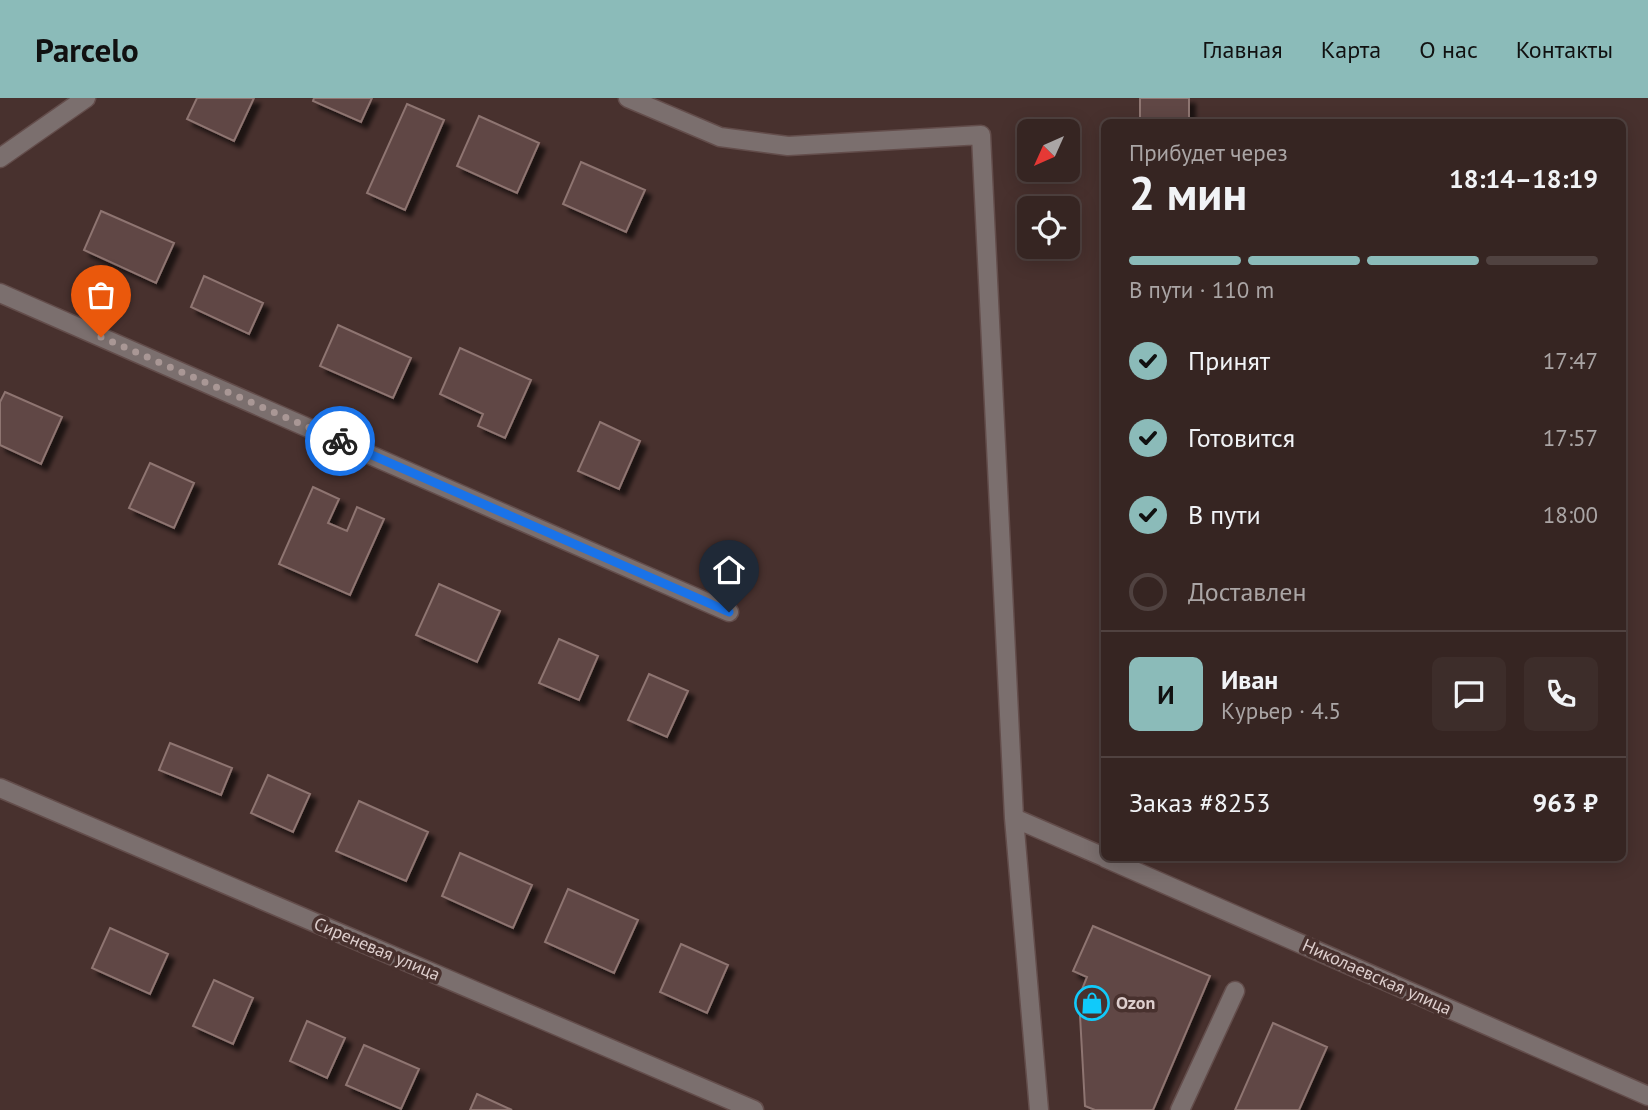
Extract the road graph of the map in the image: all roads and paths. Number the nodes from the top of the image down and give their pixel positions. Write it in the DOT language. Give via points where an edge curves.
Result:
graph roads {
  1 [pos="86,98"];
  2 [pos="628,98"];
  3 [pos="0,158"];
  4 [pos="0,293"];
  5 [pos="729,612"];
  6 [pos="0,788"];
  7 [pos="1014,818"];
  8 [pos="1101,855"];
  9 [pos="1114,861"];
  10 [pos="1235,991"];
  11 [pos="1648,1096"];
  12 [pos="754,1110"];
  13 [pos="1040,1110"];
  14 [pos="1180,1110"];
  1 -- 3 [label="street"];
  2 -- 7 [label="street" via="720,137 788,146 981,135"];
  4 -- 5 [label="street"];
  6 -- 12 [label="street, Сиреневая улица"];
  7 -- 8 [label="street, Николаевская улица"];
  7 -- 13 [label="street"];
  9 -- 11 [label="street, Николаевская улица"];
  10 -- 14 [label="street"];
}
